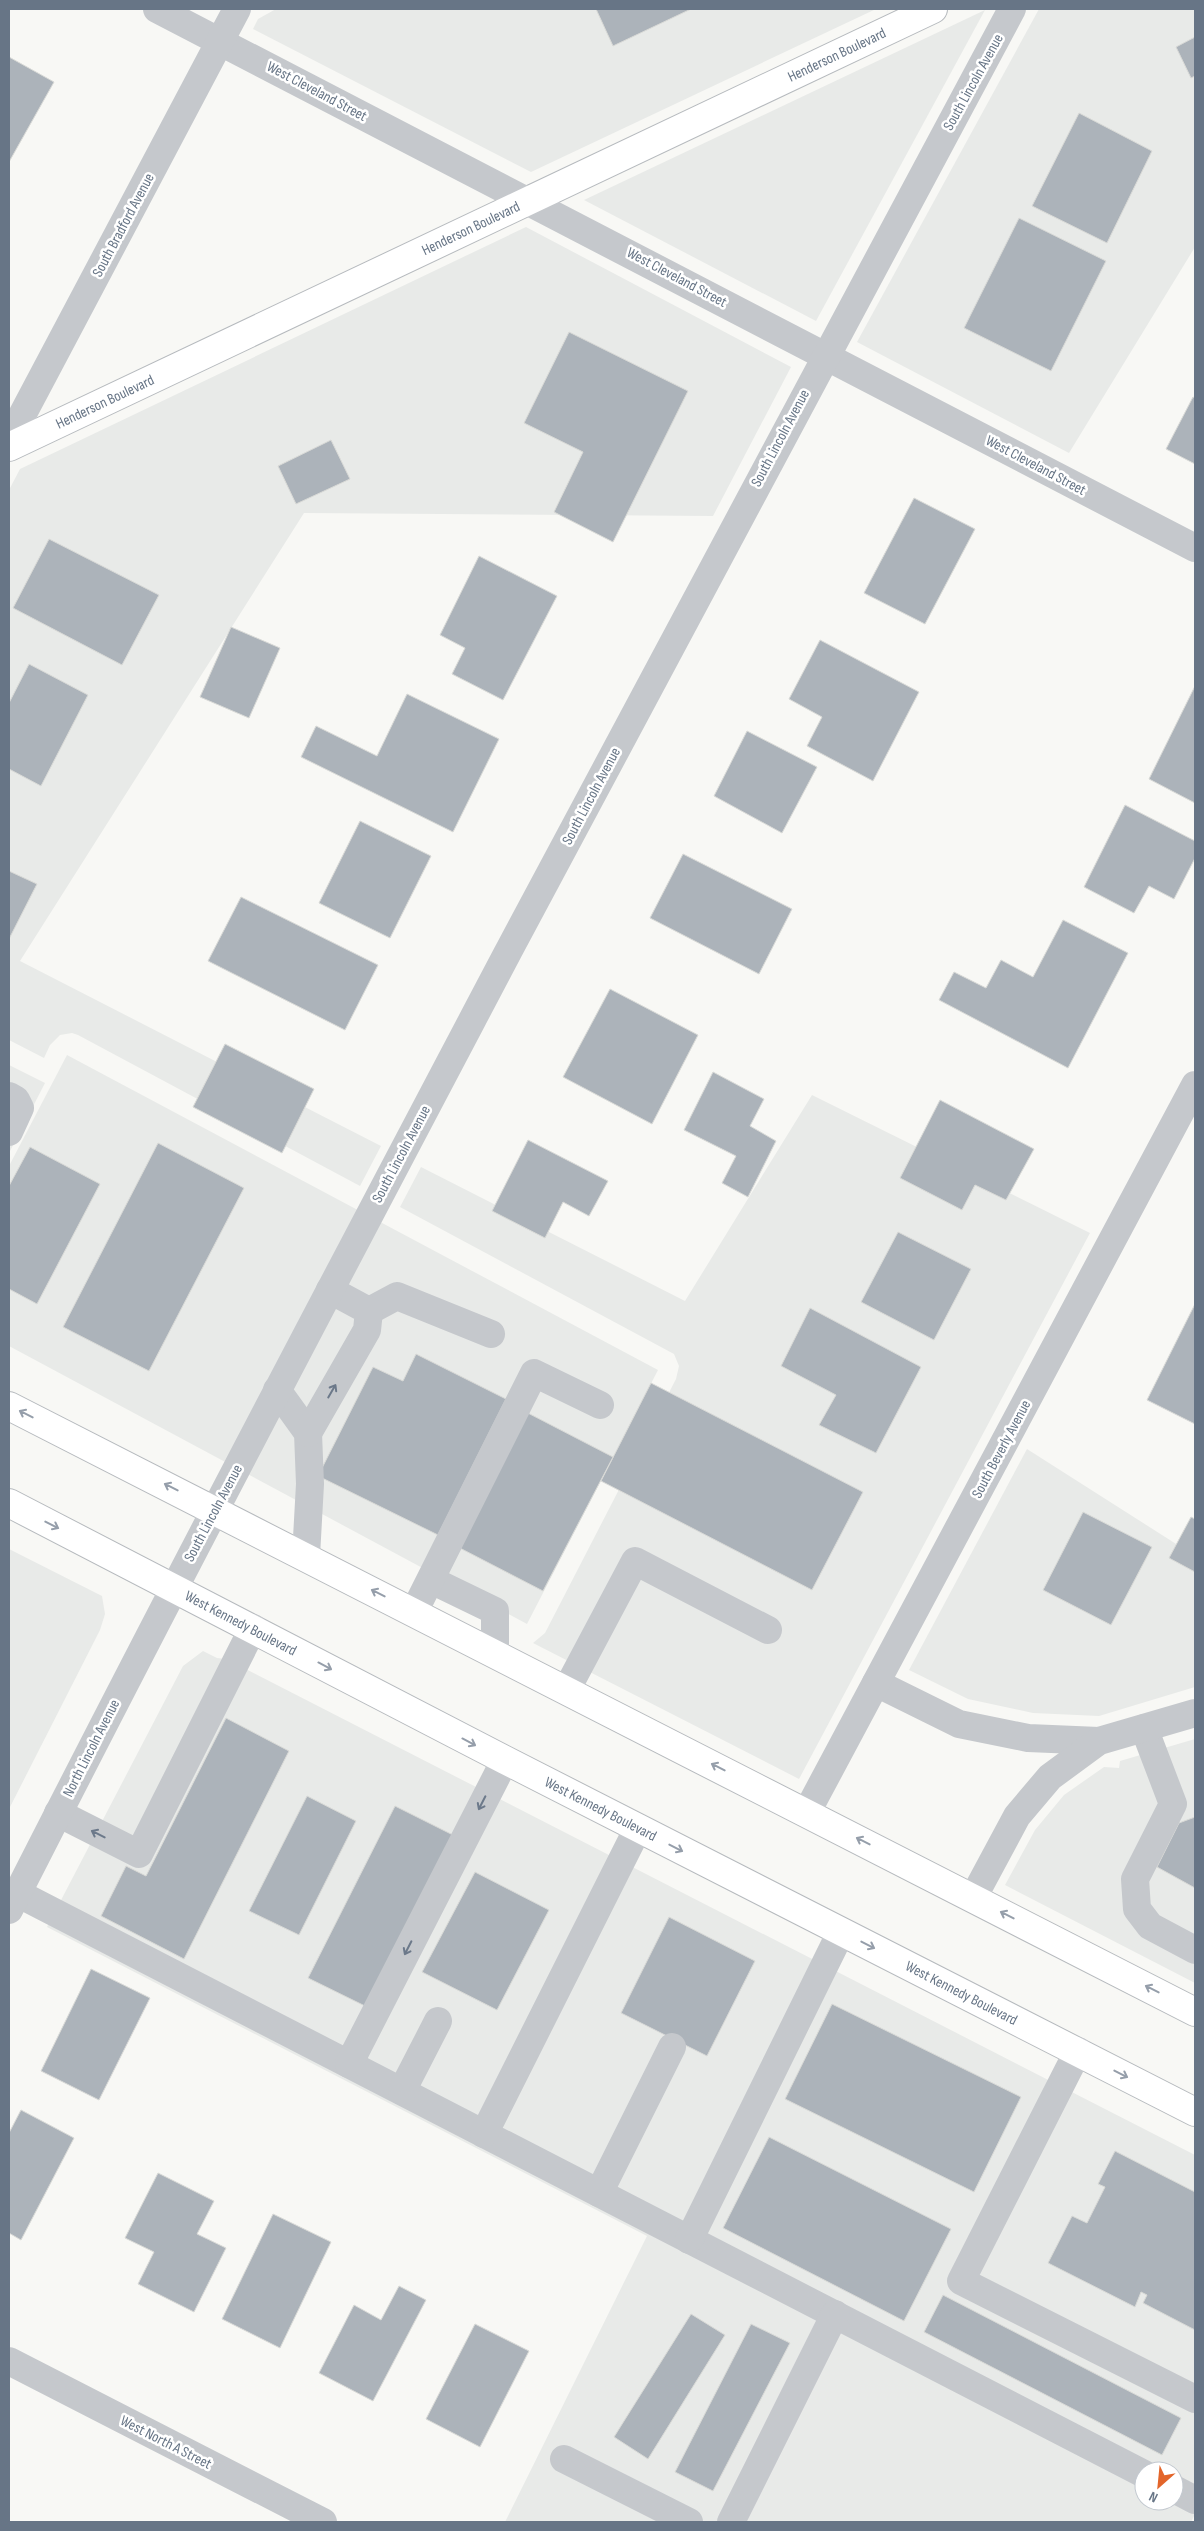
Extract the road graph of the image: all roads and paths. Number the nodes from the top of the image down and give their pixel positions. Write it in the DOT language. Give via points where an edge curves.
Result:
graph roads {
  1 [pos="157,9"];
  2 [pos="237,9"];
  3 [pos="933,9"];
  4 [pos="1012,9"];
  5 [pos="220,41"];
  6 [pos="528,200"];
  7 [pos="824,354"];
  8 [pos="9,440"];
  9 [pos="9,447"];
  10 [pos="1195,548"];
  11 [pos="1195,1085"];
  12 [pos="9,1096"];
  13 [pos="9,1132"];
  14 [pos="330,1290"];
  15 [pos="368,1321"];
  16 [pos="491,1334"];
  17 [pos="277,1390"];
  18 [pos="9,1406"];
  19 [pos="600,1406"];
  20 [pos="308,1433"];
  21 [pos="9,1503"];
  22 [pos="215,1509"];
  23 [pos="306,1556"];
  24 [pos="431,1580"];
  25 [pos="174,1586"];
  26 [pos="414,1612"];
  27 [pos="253,1628"];
  28 [pos="768,1630"];
  29 [pos="496,1653"];
  30 [pos="876,1683"];
  31 [pos="567,1690"];
  32 [pos="1195,1713"];
  33 [pos="1144,1728"];
  34 [pos="1100,1741"];
  35 [pos="505,1760"];
  36 [pos="807,1812"];
  37 [pos="58,1813"];
  38 [pos="638,1828"];
  39 [pos="973,1898"];
  40 [pos="13,1902"];
  41 [pos="841,1932"];
  42 [pos="1195,1950"];
  43 [pos="1195,2012"];
  44 [pos="438,2021"];
  45 [pos="672,2047"];
  46 [pos="1078,2051"];
  47 [pos="349,2064"];
  48 [pos="402,2091"];
  49 [pos="1195,2112"];
  50 [pos="484,2134"];
  51 [pos="599,2193"];
  52 [pos="689,2240"];
  53 [pos="835,2314"];
  54 [pos="9,2361"];
  55 [pos="1195,2400"];
  56 [pos="564,2458"];
  57 [pos="1134,2469"];
  58 [pos="323,2522"];
  59 [pos="689,2522"];
  60 [pos="732,2522"];
  1 -- 5 [label="street, West Cleveland Street"];
  2 -- 5 [label="street, South Bradford Avenue"];
  3 -- 6 [label="main road, Henderson Boulevard"];
  4 -- 7 [label="street, South Lincoln Avenue"];
  5 -- 6 [label="street, West Cleveland Street" via="452,164"];
  5 -- 8 [label="street, South Bradford Avenue"];
  6 -- 7 [label="street, West Cleveland Street"];
  6 -- 9 [label="main road, Henderson Boulevard"];
  7 -- 10 [label="street, West Cleveland Street"];
  7 -- 14 [label="street, South Lincoln Avenue"];
  11 -- 30 [label="street, South Beverly Avenue"];
  12 -- 13 [label="street" via="20,1108"];
  14 -- 15 [label="street"];
  14 -- 17 [label="street, South Lincoln Avenue"];
  15 -- 16 [label="street" via="397,1296"];
  20 -- 15 [label="street, one-way"];
  17 -- 20 [label="street"];
  17 -- 22 [label="street, South Lincoln Avenue"];
  22 -- 18 [label="main road, one-way"];
  19 -- 24 [label="street" via="534,1373"];
  20 -- 23 [label="street" via="310,1484"];
  21 -- 25 [label="main road, West Kennedy Boulevard, one-way"];
  22 -- 23 [label="main road"];
  22 -- 25 [label="street, South Lincoln Avenue"];
  26 -- 23 [label="main road, one-way"];
  24 -- 26 [label="street"];
  24 -- 29 [label="street" via="495,1612"];
  25 -- 27 [label="main road, West Kennedy Boulevard"];
  25 -- 37 [label="street, North Lincoln Avenue"];
  26 -- 29 [label="main road"];
  27 -- 35 [label="main road, West Kennedy Boulevard, one-way"];
  27 -- 37 [label="street, one-way" via="139,1854"];
  28 -- 31 [label="street" via="635,1561"];
  29 -- 31 [label="main road"];
  30 -- 34 [label="street" via="959,1724 1028,1738"];
  30 -- 36 [label="street, South Beverly Avenue"];
  36 -- 31 [label="main road, one-way"];
  32 -- 33 [label="street"];
  33 -- 34 [label="street"];
  33 -- 42 [label="street" via="1173,1804 1135,1879 1137,1909 1150,1926"];
  34 -- 39 [label="street" via="1050,1777 1017,1816"];
  35 -- 38 [label="main road, West Kennedy Boulevard"];
  35 -- 47 [label="street, one-way"];
  39 -- 36 [label="main road, one-way"];
  37 -- 40 [label="street, North Lincoln Avenue"];
  38 -- 41 [label="main road, West Kennedy Boulevard, one-way"];
  38 -- 50 [label="street"];
  43 -- 39 [label="main road, one-way"];
  40 -- 47 [label="street"];
  41 -- 46 [label="main road, West Kennedy Boulevard, one-way"];
  41 -- 52 [label="street"];
  44 -- 48 [label="street"];
  45 -- 51 [label="street"];
  46 -- 49 [label="main road, West Kennedy Boulevard, one-way"];
  46 -- 55 [label="street" via="961,2281"];
  47 -- 48 [label="street"];
  48 -- 50 [label="street"];
  50 -- 51 [label="street"];
  51 -- 52 [label="street"];
  52 -- 53 [label="street"];
  53 -- 57 [label="street"];
  53 -- 60 [label="street"];
  54 -- 58 [label="street, West North A Street"];
  56 -- 59 [label="street"];
}
